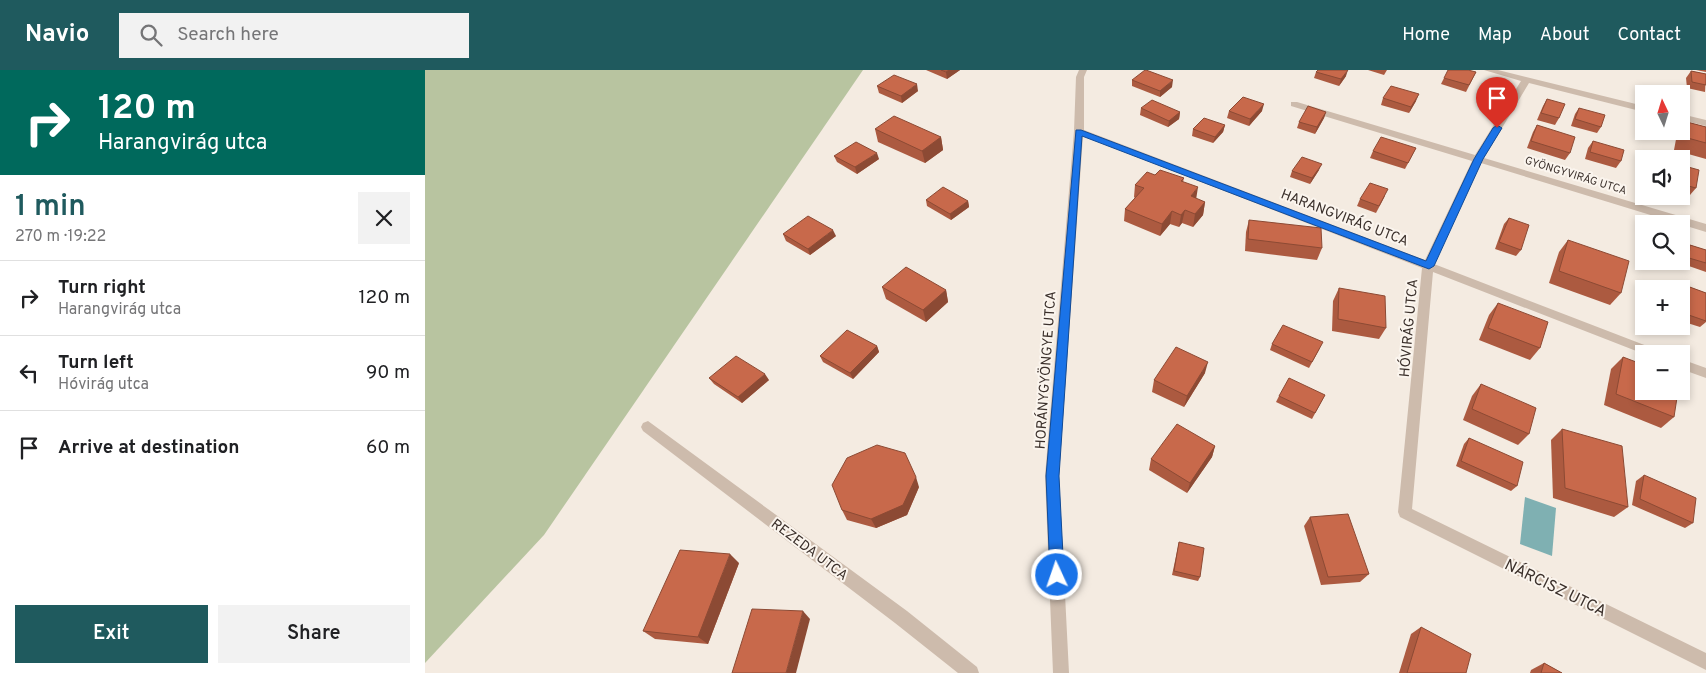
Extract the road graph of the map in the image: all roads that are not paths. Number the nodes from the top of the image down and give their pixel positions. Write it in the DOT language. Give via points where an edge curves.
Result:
graph roads {
  1 [pos="1083,70"];
  2 [pos="1488,70"];
  3 [pos="1526,80"];
  4 [pos="1294,104"];
  5 [pos="1635,106"];
  6 [pos="1690,120"];
  7 [pos="1706,123"];
  8 [pos="1079,131"];
  9 [pos="1478,159"];
  10 [pos="1706,228"];
  11 [pos="1429,266"];
  12 [pos="1635,346"];
  13 [pos="1690,367"];
  14 [pos="1706,373"];
  15 [pos="648,427"];
  16 [pos="1405,512"];
  17 [pos="1706,662"];
  18 [pos="971,673"];
  19 [pos="1061,673"];
  1 -- 8 [label="street, HORÁNYGYÖNGYE UTCA" via="1079,77"];
  2 -- 3 [label="street"];
  3 -- 5 [label="street"];
  3 -- 9 [label="street, HÓVIRÁG UTCA"];
  4 -- 9 [label="street, GYÖNGYVIRÁG UTCA"];
  6 -- 7 [label="street"];
  8 -- 11 [label="street, HARANGVIRÁG UTCA"];
  8 -- 19 [label="street, HORÁNYGYÖNGYE UTCA" via="1052,476"];
  9 -- 10 [label="street, GYÖNGYVIRÁG UTCA"];
  9 -- 11 [label="street, HÓVIRÁG UTCA"];
  11 -- 12 [label="street, HARANGVIRÁG UTCA"];
  11 -- 16 [label="street, HÓVIRÁG UTCA"];
  13 -- 14 [label="street"];
  15 -- 18 [label="street, REZEDA UTCA"];
  16 -- 17 [label="street, NÁRCISZ UTCA"];
}
